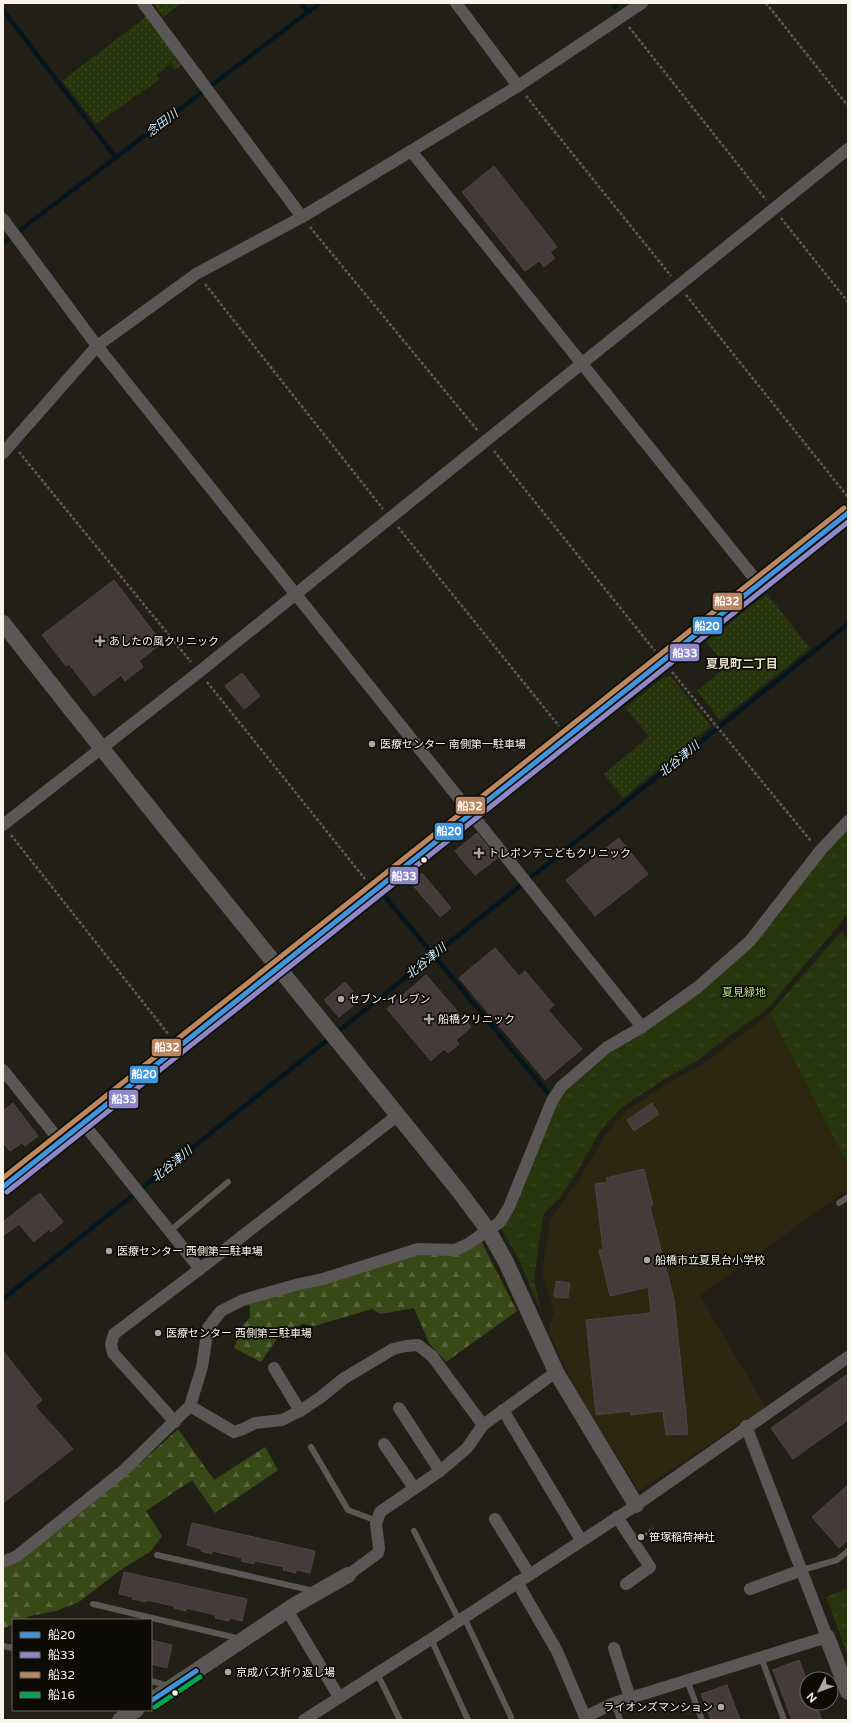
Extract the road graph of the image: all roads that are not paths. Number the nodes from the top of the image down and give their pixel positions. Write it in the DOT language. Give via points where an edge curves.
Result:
graph roads {
  1 [pos="143,3"];
  2 [pos="456,3"];
  3 [pos="642,3"];
  4 [pos="518,86"];
  5 [pos="848,149"];
  6 [pos="411,151"];
  7 [pos="302,217"];
  8 [pos="3,219"];
  9 [pos="97,346"];
  10 [pos="580,364"];
  11 [pos="3,453"];
  12 [pos="848,513"];
  13 [pos="758,584"];
  14 [pos="295,594"];
  15 [pos="3,623"];
  16 [pos="100,748"];
  17 [pos="471,813"];
  18 [pos="848,821"];
  19 [pos="3,825"];
  20 [pos="279,967"];
  21 [pos="642,1027"];
  22 [pos="3,1070"];
  23 [pos="398,1115"];
  24 [pos="83,1123"];
  25 [pos="60,1141"];
  26 [pos="228,1182"];
  27 [pos="3,1185"];
  28 [pos="848,1197"];
  29 [pos="839,1203"];
  30 [pos="488,1230"];
  31 [pos="170,1231"];
  32 [pos="200,1269"];
  33 [pos="848,1357"];
  34 [pos="274,1368"];
  35 [pos="556,1372"];
  36 [pos="190,1406"];
  37 [pos="399,1408"];
  38 [pos="503,1410"];
  39 [pos="300,1411"];
  40 [pos="175,1422"];
  41 [pos="483,1425"];
  42 [pos="746,1426"];
  43 [pos="384,1444"];
  44 [pos="311,1447"];
  45 [pos="440,1471"];
  46 [pos="414,1488"];
  47 [pos="636,1505"];
  48 [pos="617,1517"];
  49 [pos="495,1519"];
  50 [pos="377,1521"];
  51 [pos="414,1531"];
  52 [pos="581,1540"];
  53 [pos="848,1551"];
  54 [pos="157,1556"];
  55 [pos="3,1562"];
  56 [pos="802,1570"];
  57 [pos="529,1574"];
  58 [pos="348,1575"];
  59 [pos="517,1582"];
  60 [pos="626,1584"];
  61 [pos="750,1589"];
  62 [pos="317,1592"];
  63 [pos="93,1604"];
  64 [pos="287,1610"];
  65 [pos="462,1619"];
  66 [pos="828,1637"];
  67 [pos="244,1639"];
  68 [pos="431,1639"];
  69 [pos="614,1648"];
  70 [pos="761,1657"];
  71 [pos="377,1673"];
  72 [pos="687,1680"];
  73 [pos="152,1682"];
  74 [pos="174,1687"];
  75 [pos="848,1692"];
  76 [pos="339,1697"];
  77 [pos="630,1698"];
  78 [pos="152,1700"];
  79 [pos="614,1702"];
  80 [pos="134,1711"];
  81 [pos="511,1717"];
  82 [pos="585,1719"];
  83 [pos="120,1720"];
  84 [pos="304,1720"];
  85 [pos="400,1720"];
  86 [pos="468,1720"];
  87 [pos="620,1720"];
  88 [pos="702,1720"];
  89 [pos="784,1720"];
  1 -- 7 [label="street"];
  2 -- 4 [label="street"];
  3 -- 4 [label="street"];
  4 -- 6 [label="street"];
  5 -- 10 [label="street"];
  6 -- 7 [label="street"];
  6 -- 10 [label="street"];
  7 -- 9 [label="street" via="196,274"];
  8 -- 9 [label="street"];
  9 -- 11 [label="street"];
  9 -- 14 [label="street"];
  10 -- 13 [label="street"];
  10 -- 14 [label="street"];
  12 -- 13 [label="street"];
  13 -- 17 [label="street"];
  14 -- 16 [label="street"];
  14 -- 17 [label="street"];
  15 -- 16 [label="street"];
  16 -- 19 [label="street"];
  16 -- 20 [label="street"];
  17 -- 20 [label="street"];
  17 -- 21 [label="street"];
  18 -- 21 [label="street" via="820,852 750,941 698,987"];
  20 -- 23 [label="street"];
  20 -- 24 [label="street"];
  21 -- 30 [label="street" via="606,1048 561,1087 552,1101 509,1207 500,1222"];
  22 -- 25 [label="street"];
  23 -- 30 [label="street"];
  23 -- 32 [label="street"];
  24 -- 25 [label="street"];
  24 -- 31 [label="street"];
  25 -- 27 [label="street"];
  26 -- 31 [label="lane"];
  28 -- 29 [label="lane"];
  30 -- 35 [label="street" via="521,1294"];
  30 -- 36 [label="street" via="455,1250 418,1249 323,1279 243,1300 221,1311 208,1328 202,1367"];
  31 -- 32 [label="street"];
  32 -- 40 [label="street" via="114,1334 111,1344 113,1352"];
  33 -- 42 [label="street"];
  34 -- 39 [label="street"];
  35 -- 38 [label="street"];
  35 -- 47 [label="street"];
  36 -- 39 [label="street" via="234,1432 255,1423 282,1420"];
  36 -- 40 [label="street"];
  37 -- 45 [label="street"];
  38 -- 41 [label="street"];
  38 -- 52 [label="street"];
  39 -- 41 [label="street" via="393,1349 418,1345 432,1356"];
  40 -- 55 [label="street" via="122,1472 77,1509 17,1556"];
  41 -- 45 [label="street" via="467,1448"];
  42 -- 47 [label="street"];
  42 -- 56 [label="street"];
  43 -- 46 [label="street"];
  44 -- 50 [label="lane" via="348,1510"];
  45 -- 46 [label="street"];
  46 -- 50 [label="street" via="380,1512"];
  47 -- 48 [label="street"];
  48 -- 52 [label="street"];
  48 -- 60 [label="street" via="650,1567"];
  49 -- 57 [label="street"];
  50 -- 58 [label="street" via="378,1553"];
  51 -- 65 [label="lane"];
  52 -- 57 [label="street"];
  53 -- 56 [label="lane" via="837,1560"];
  54 -- 62 [label="lane"];
  56 -- 61 [label="street"];
  56 -- 66 [label="street"];
  57 -- 59 [label="street"];
  58 -- 62 [label="street"];
  59 -- 65 [label="street"];
  59 -- 82 [label="street" via="557,1651"];
  62 -- 64 [label="street"];
  63 -- 67 [label="lane"];
  64 -- 67 [label="street"];
  64 -- 76 [label="street"];
  65 -- 68 [label="street"];
  65 -- 81 [label="lane"];
  66 -- 70 [label="street"];
  66 -- 75 [label="street"];
  67 -- 74 [label="street"];
  68 -- 71 [label="street"];
  68 -- 86 [label="lane"];
  69 -- 77 [label="street"];
  70 -- 72 [label="street"];
  70 -- 89 [label="lane"];
  71 -- 76 [label="street"];
  71 -- 85 [label="lane"];
  72 -- 77 [label="street"];
  72 -- 88 [label="lane"];
  73 -- 74 [label="lane"];
  74 -- 78 [label="street"];
  76 -- 84 [label="street"];
  77 -- 79 [label="street"];
  79 -- 82 [label="street"];
  79 -- 87 [label="lane"];
  80 -- 83 [label="street"];
}
